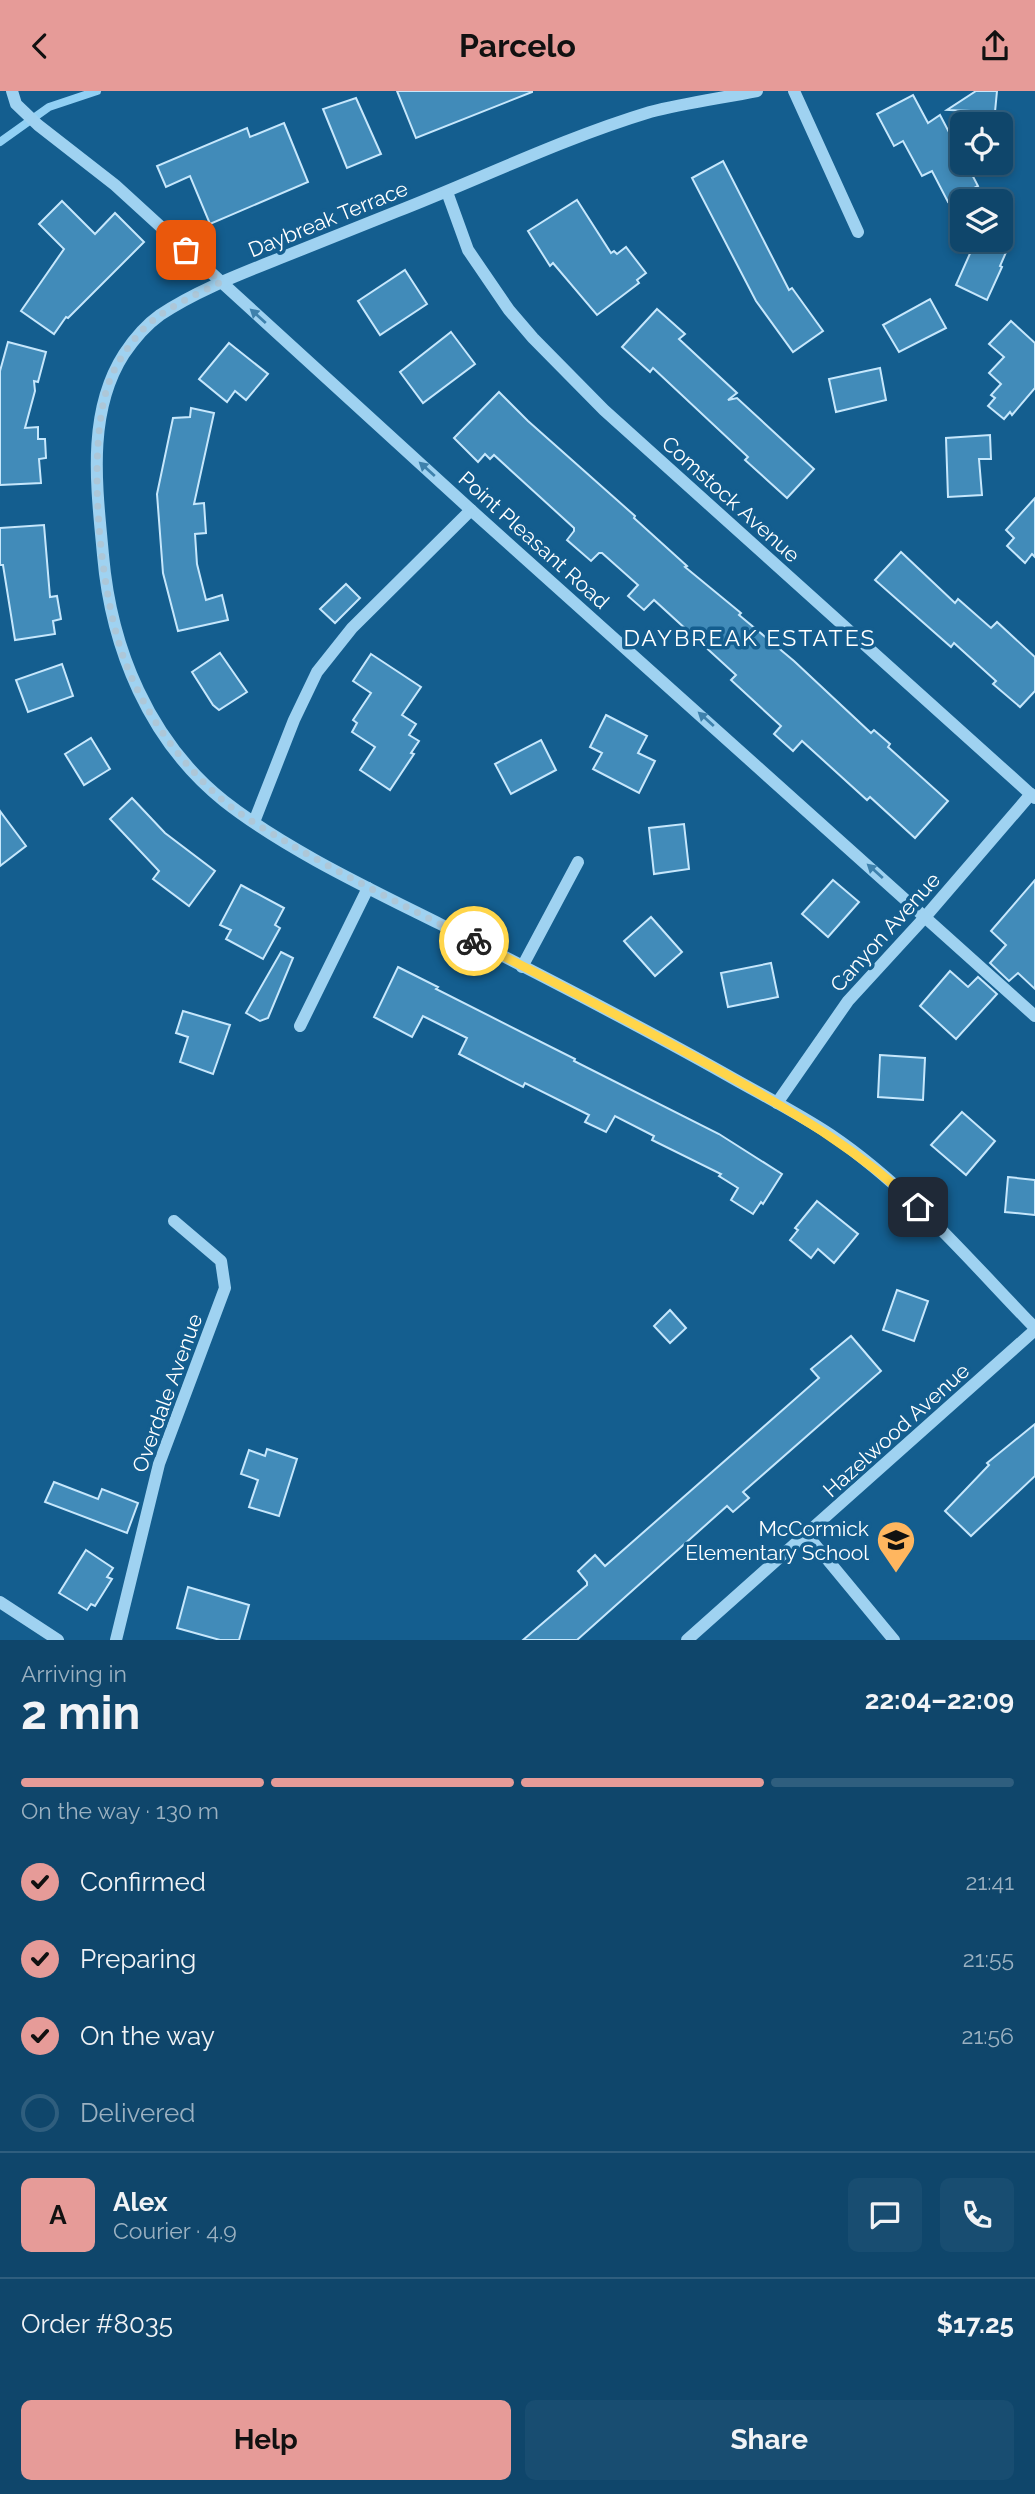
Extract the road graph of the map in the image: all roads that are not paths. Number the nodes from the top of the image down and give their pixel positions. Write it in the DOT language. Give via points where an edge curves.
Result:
graph roads {
  1 [pos="12,91"];
  2 [pos="757,91"];
  3 [pos="794,91"];
  4 [pos="447,192"];
  5 [pos="858,232"];
  6 [pos="221,282"];
  7 [pos="471,510"];
  8 [pos="1033,796"];
  9 [pos="254,822"];
  10 [pos="578,862"];
  11 [pos="368,888"];
  12 [pos="926,916"];
  13 [pos="522,967"];
  14 [pos="1035,1016"];
  15 [pos="300,1026"];
  16 [pos="777,1103"];
  17 [pos="174,1221"];
  18 [pos="1035,1329"];
  19 [pos="807,1535"];
  20 [pos="0,1602"];
  21 [pos="58,1640"];
  22 [pos="116,1640"];
  23 [pos="687,1640"];
  24 [pos="894,1640"];
  1 -- 6 [label="street, Point Pleasant Road" via="16,104 38,125 115,185"];
  2 -- 4 [label="street, Daybreak Terrace" via="653,112 557,145"];
  3 -- 5 [label="street"];
  4 -- 6 [label="street, Daybreak Terrace"];
  4 -- 8 [label="street, Comstock Avenue" via="468,250 533,338 604,410"];
  7 -- 6 [label="street, Point Pleasant Road, one-way"];
  6 -- 9 [label="street, Daybreak Terrace" via="158,316 138,334 112,375 98,440 99,506 116,637 139,692 180,755 221,798"];
  7 -- 9 [label="street" via="352,628 317,672"];
  12 -- 7 [label="street, Point Pleasant Road, one-way"];
  8 -- 12 [label="street, Canyon Avenue"];
  9 -- 11 [label="street, Daybreak Terrace"];
  10 -- 13 [label="street"];
  11 -- 13 [label="street, Daybreak Terrace"];
  11 -- 15 [label="street"];
  12 -- 14 [label="street, Point Pleasant Road"];
  12 -- 16 [label="street, Canyon Avenue" via="848,1001"];
  13 -- 16 [label="street, Daybreak Terrace"];
  16 -- 18 [label="street, Daybreak Terrace" via="830,1134 901,1191"];
  17 -- 22 [label="street, Overdale Avenue" via="221,1261 225,1288 159,1464"];
  18 -- 19 [label="street, Hazelwood Avenue"];
  19 -- 23 [label="street, Hazelwood Avenue"];
  19 -- 24 [label="street"];
  20 -- 21 [label="street"];
}
